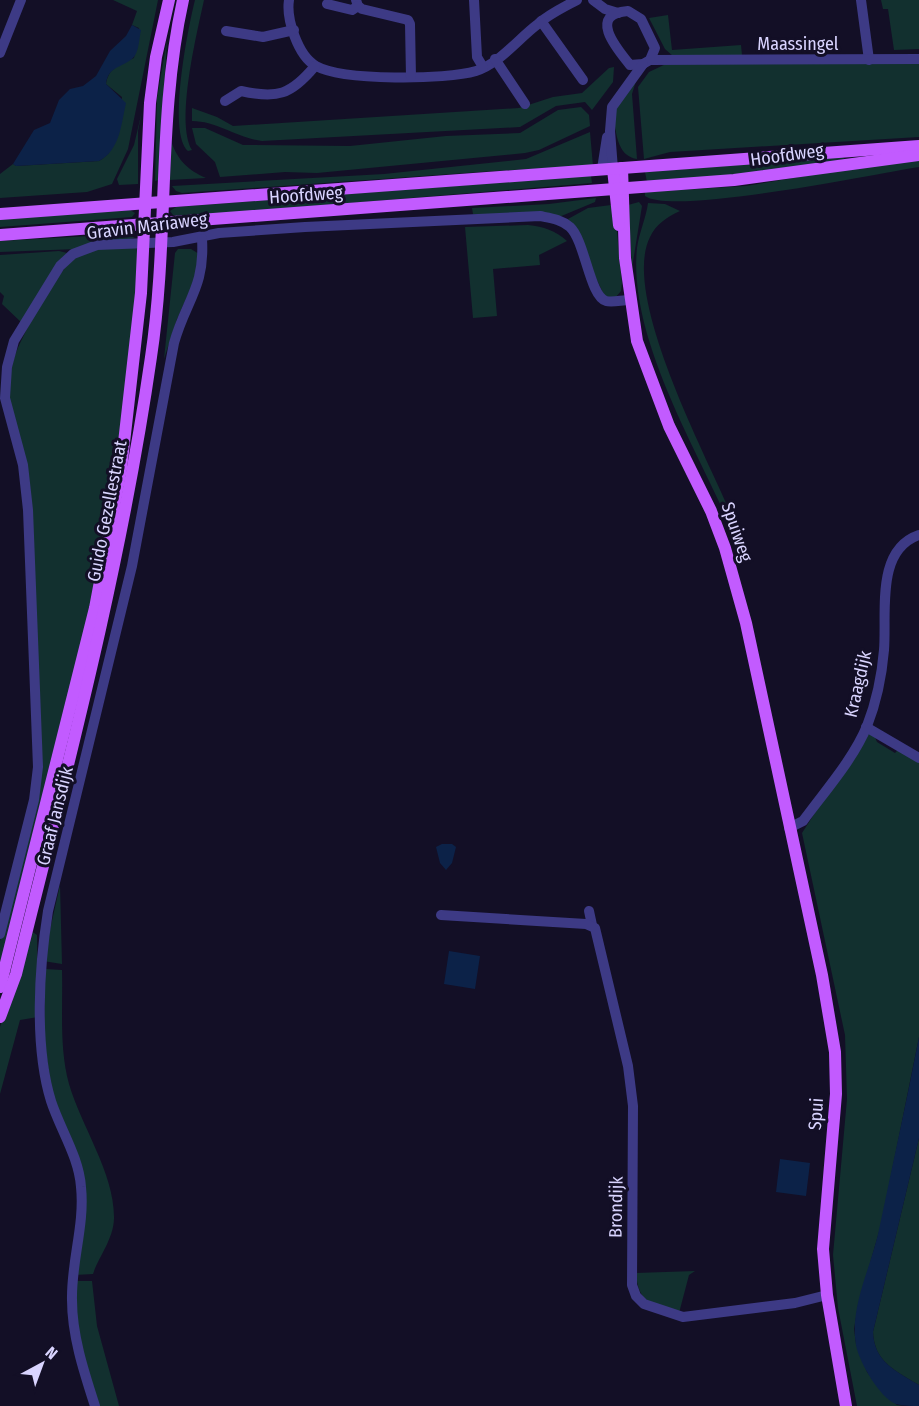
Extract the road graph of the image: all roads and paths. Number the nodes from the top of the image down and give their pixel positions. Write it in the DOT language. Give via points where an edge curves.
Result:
graph roads {
  1 [pos="21,0"];
  2 [pos="169,0"];
  3 [pos="183,0"];
  4 [pos="289,0"];
  5 [pos="474,0"];
  6 [pos="577,0"];
  7 [pos="593,0"];
  8 [pos="861,0"];
  9 [pos="357,3"];
  10 [pos="327,4"];
  11 [pos="618,13"];
  12 [pos="541,21"];
  13 [pos="608,21"];
  14 [pos="294,30"];
  15 [pos="226,31"];
  16 [pos="655,48"];
  17 [pos="0,53"];
  18 [pos="495,59"];
  19 [pos="919,59"];
  20 [pos="869,60"];
  21 [pos="677,61"];
  22 [pos="646,62"];
  23 [pos="630,65"];
  24 [pos="315,66"];
  25 [pos="483,67"];
  26 [pos="411,77"];
  27 [pos="584,80"];
  28 [pos="625,87"];
  29 [pos="225,101"];
  30 [pos="525,104"];
  31 [pos="609,131"];
  32 [pos="919,146"];
  33 [pos="919,155"];
  34 [pos="613,169"];
  35 [pos="619,190"];
  36 [pos="164,202"];
  37 [pos="145,203"];
  38 [pos="0,214"];
  39 [pos="163,224"];
  40 [pos="144,225"];
  41 [pos="0,235"];
  42 [pos="202,239"];
  43 [pos="161,242"];
  44 [pos="143,244"];
  45 [pos="629,300"];
  46 [pos="2,398"];
  47 [pos="919,535"];
  48 [pos="866,727"];
  49 [pos="919,758"];
  50 [pos="789,828"];
  51 [pos="589,911"];
  52 [pos="441,915"];
  53 [pos="592,925"];
  54 [pos="0,934"];
  55 [pos="0,987"];
  56 [pos="0,1017"];
  57 [pos="827,1295"];
  58 [pos="95,1406"];
  59 [pos="846,1406"];
  1 -- 17 [label="street"];
  2 -- 37 [label="main road, Guido Gezellestraat" via="150,103"];
  3 -- 36 [label="main road, Guido Gezellestraat" via="169,87"];
  4 -- 14 [label="street"];
  5 -- 25 [label="street" via="477,57"];
  6 -- 12 [label="street"];
  7 -- 11 [label="street"];
  7 -- 13 [label="street"];
  8 -- 20 [label="street"];
  9 -- 10 [label="street" via="352,10"];
  9 -- 26 [label="street" via="408,20"];
  11 -- 13 [label="street"];
  11 -- 16 [label="street" via="628,11 641,20"];
  12 -- 18 [label="street"];
  12 -- 27 [label="street"];
  13 -- 23 [label="street" via="609,37"];
  14 -- 15 [label="street" via="263,37"];
  14 -- 24 [label="street" via="299,45"];
  16 -- 21 [label="street"];
  16 -- 22 [label="street"];
  18 -- 25 [label="street"];
  18 -- 30 [label="street"];
  19 -- 20 [label="street, Maassingel"];
  20 -- 21 [label="street, Maassingel"];
  21 -- 22 [label="street, Maassingel"];
  22 -- 23 [label="street"];
  22 -- 28 [label="street"];
  23 -- 28 [label="street"];
  24 -- 26 [label="street" via="350,76"];
  24 -- 29 [label="street" via="304,80 280,94 267,97 241,91"];
  25 -- 26 [label="street"];
  28 -- 31 [label="street" via="612,107"];
  31 -- 34 [label="street"];
  31 -- 34 [label="street" via="617,144"];
  32 -- 34 [label="main road, Hoofdweg"];
  33 -- 35 [label="main road, Hoofdweg" via="734,180"];
  34 -- 35 [label="main road"];
  34 -- 36 [label="main road, Hoofdweg"];
  35 -- 39 [label="main road, Hoofdweg"];
  35 -- 45 [label="main road, Spuiweg"];
  36 -- 37 [label="main road, Hoofdweg"];
  36 -- 39 [label="main road, Guido Gezellestraat"];
  37 -- 38 [label="main road, Hoofdweg"];
  37 -- 40 [label="main road, Guido Gezellestraat"];
  39 -- 40 [label="main road, Hoofdweg"];
  39 -- 43 [label="main road, Guido Gezellestraat"];
  40 -- 41 [label="main road, Hoofdweg"];
  40 -- 44 [label="main road, Guido Gezellestraat"];
  42 -- 43 [label="street, Gravin Mariaweg"];
  42 -- 45 [label="street, Gravin Mariaweg" via="305,227 540,216 558,219 576,235 597,295 606,301"];
  42 -- 58 [label="street, Graaf Jansdijk" via="201,276 174,343 134,555 41,951 39,1016 51,1099 81,1184 82,1210 72,1300 75,1335"];
  43 -- 44 [label="street, Gravin Mariaweg"];
  43 -- 56 [label="main road, Guido Gezellestraat" via="152,354 115,567 16,974"];
  44 -- 46 [label="street, Gravin Mariaweg" via="97,245 73,254 60,266 14,341"];
  44 -- 55 [label="main road, Guido Gezellestraat" via="137,349 108,549"];
  45 -- 50 [label="main road, Spuiweg" via="637,341 669,426 725,548 746,623"];
  46 -- 54 [label="street, Gravin Mariaweg" via="23,465 28,510 38,767 34,800"];
  47 -- 48 [label="street, Kraagdijk" via="897,549 891,561 884,652"];
  48 -- 49 [label="street"];
  48 -- 50 [label="street, Kraagdijk" via="803,821"];
  50 -- 57 [label="main road, Spui" via="835,1052 836,1094 823,1249"];
  51 -- 53 [label="street, Brondijk"];
  52 -- 53 [label="street"];
  53 -- 57 [label="street, Brondijk" via="618,1024 633,1106 632,1285 636,1296 644,1304 683,1317 795,1303"];
  57 -- 59 [label="main road, Spui"];
}
